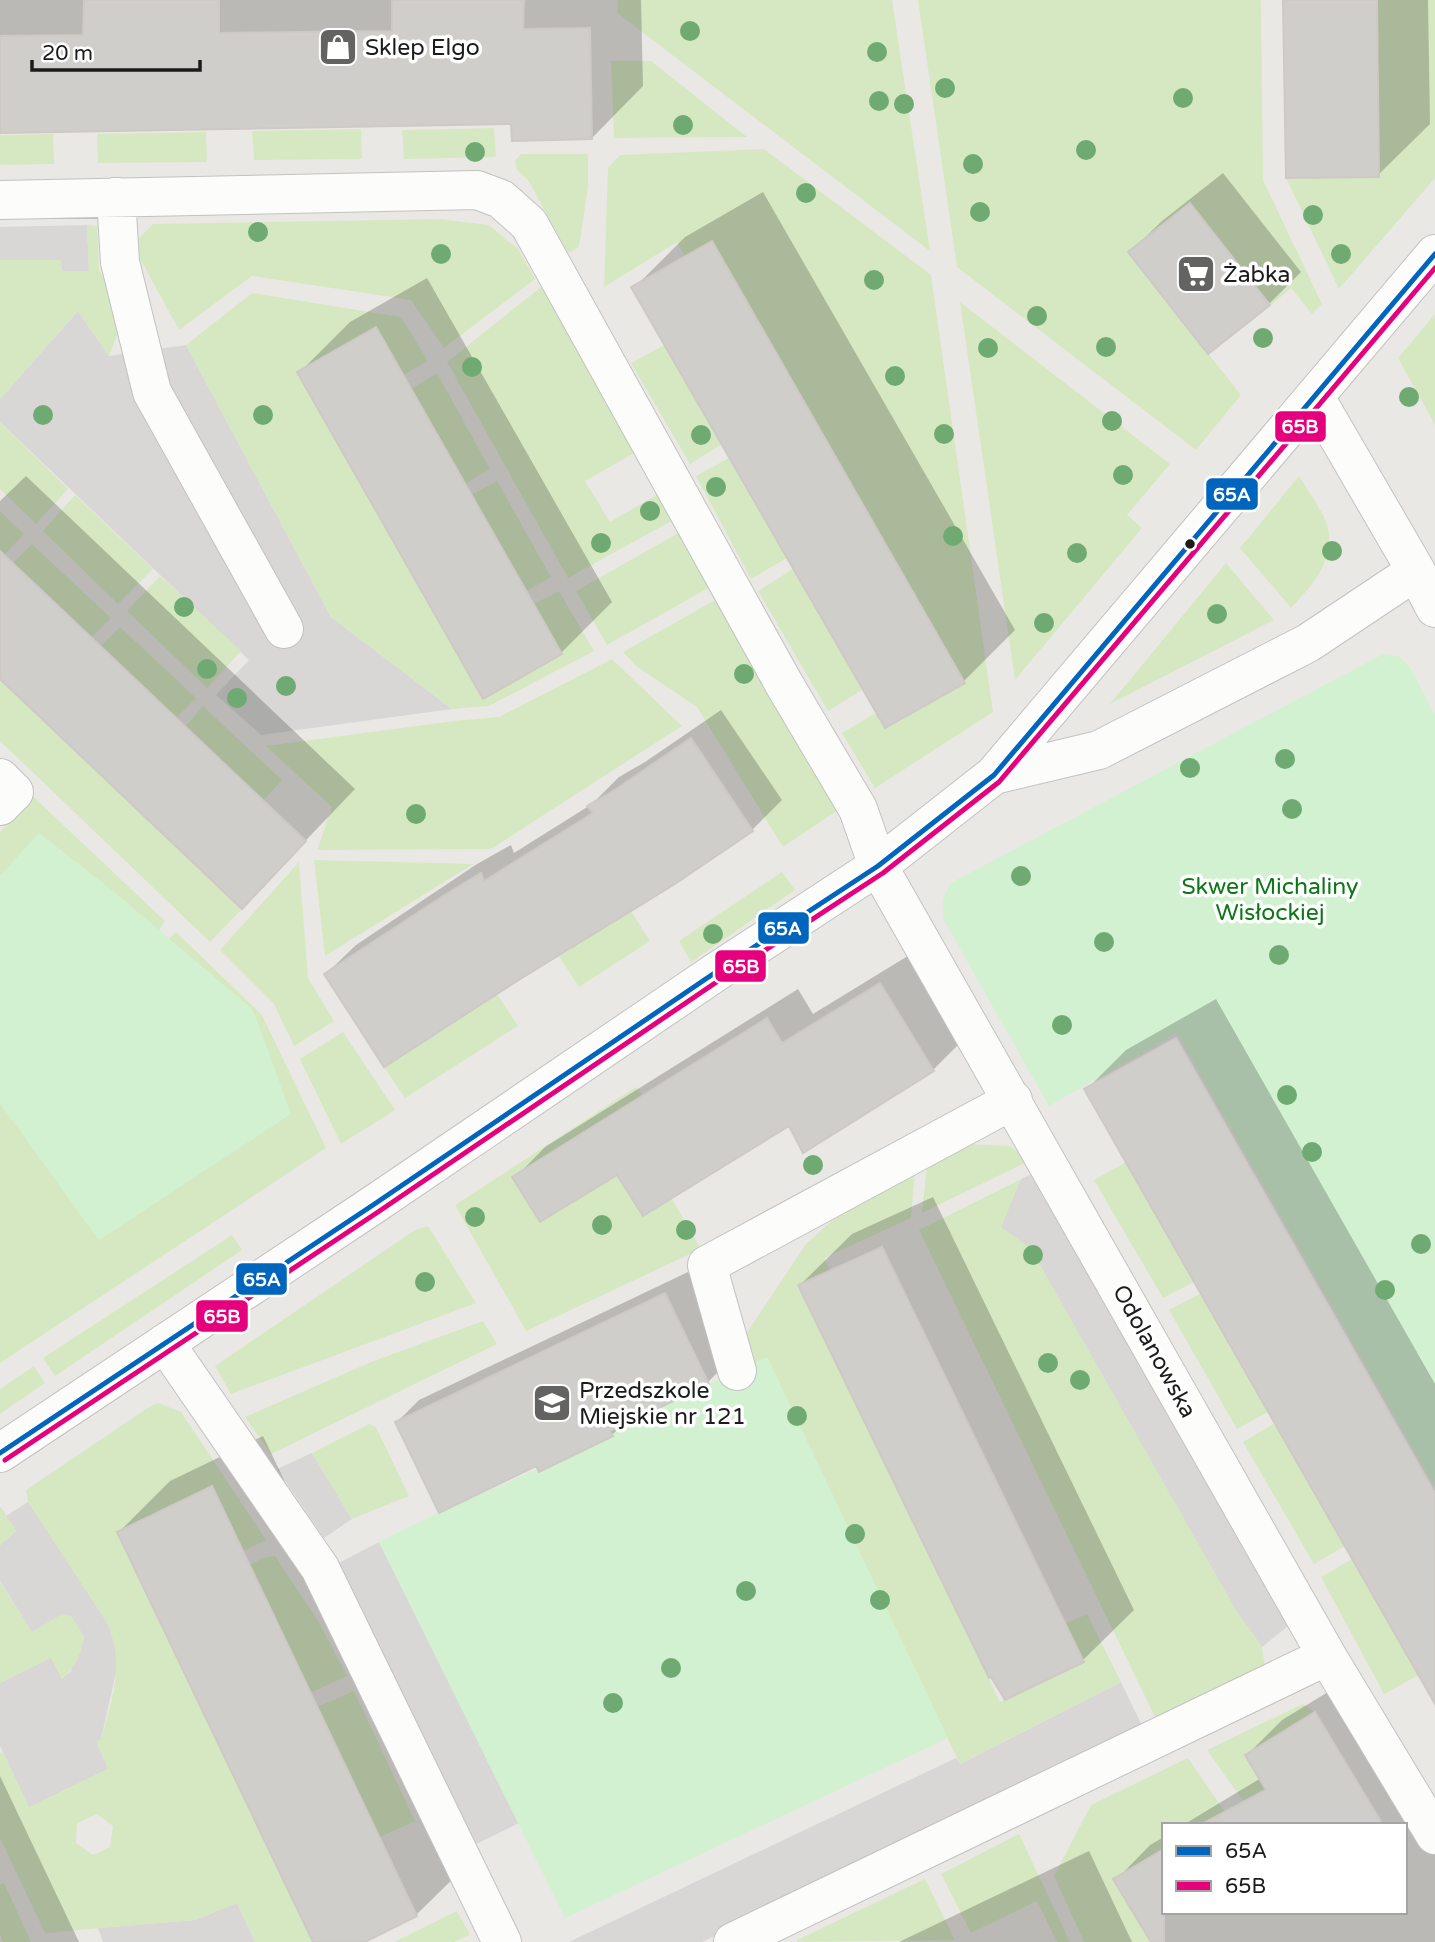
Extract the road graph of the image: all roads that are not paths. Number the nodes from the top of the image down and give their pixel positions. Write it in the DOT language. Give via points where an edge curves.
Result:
graph roads {
  1 [pos="116,197"];
  2 [pos="0,200"];
  3 [pos="1435,254"];
  4 [pos="1315,397"];
  5 [pos="1416,571"];
  6 [pos="1435,608"];
  7 [pos="284,629"];
  8 [pos="993,775"];
  9 [pos="0,778"];
  10 [pos="0,806"];
  11 [pos="878,866"];
  12 [pos="1013,1100"];
  13 [pos="165,1343"];
  14 [pos="737,1371"];
  15 [pos="0,1453"];
  16 [pos="1327,1656"];
  17 [pos="1435,1835"];
  18 [pos="502,1942"];
  19 [pos="733,1942"];
  1 -- 2 [label="street, Odolanowska"];
  1 -- 7 [label="street" via="120,262 152,392"];
  1 -- 11 [label="street, Odolanowska" via="477,190 501,199 529,224 858,809"];
  3 -- 4 [label="street"];
  4 -- 5 [label="street"];
  4 -- 8 [label="street"];
  5 -- 6 [label="street"];
  5 -- 8 [label="street" via="1308,643 1098,750"];
  8 -- 11 [label="street"];
  9 -- 10 [label="street" via="14,792"];
  11 -- 12 [label="street, Odolanowska"];
  11 -- 13 [label="street"];
  12 -- 14 [label="street" via="707,1265"];
  12 -- 16 [label="street, Odolanowska"];
  13 -- 15 [label="street"];
  13 -- 18 [label="street" via="320,1568"];
  16 -- 17 [label="street, Odolanowska"];
  16 -- 19 [label="street"];
}
